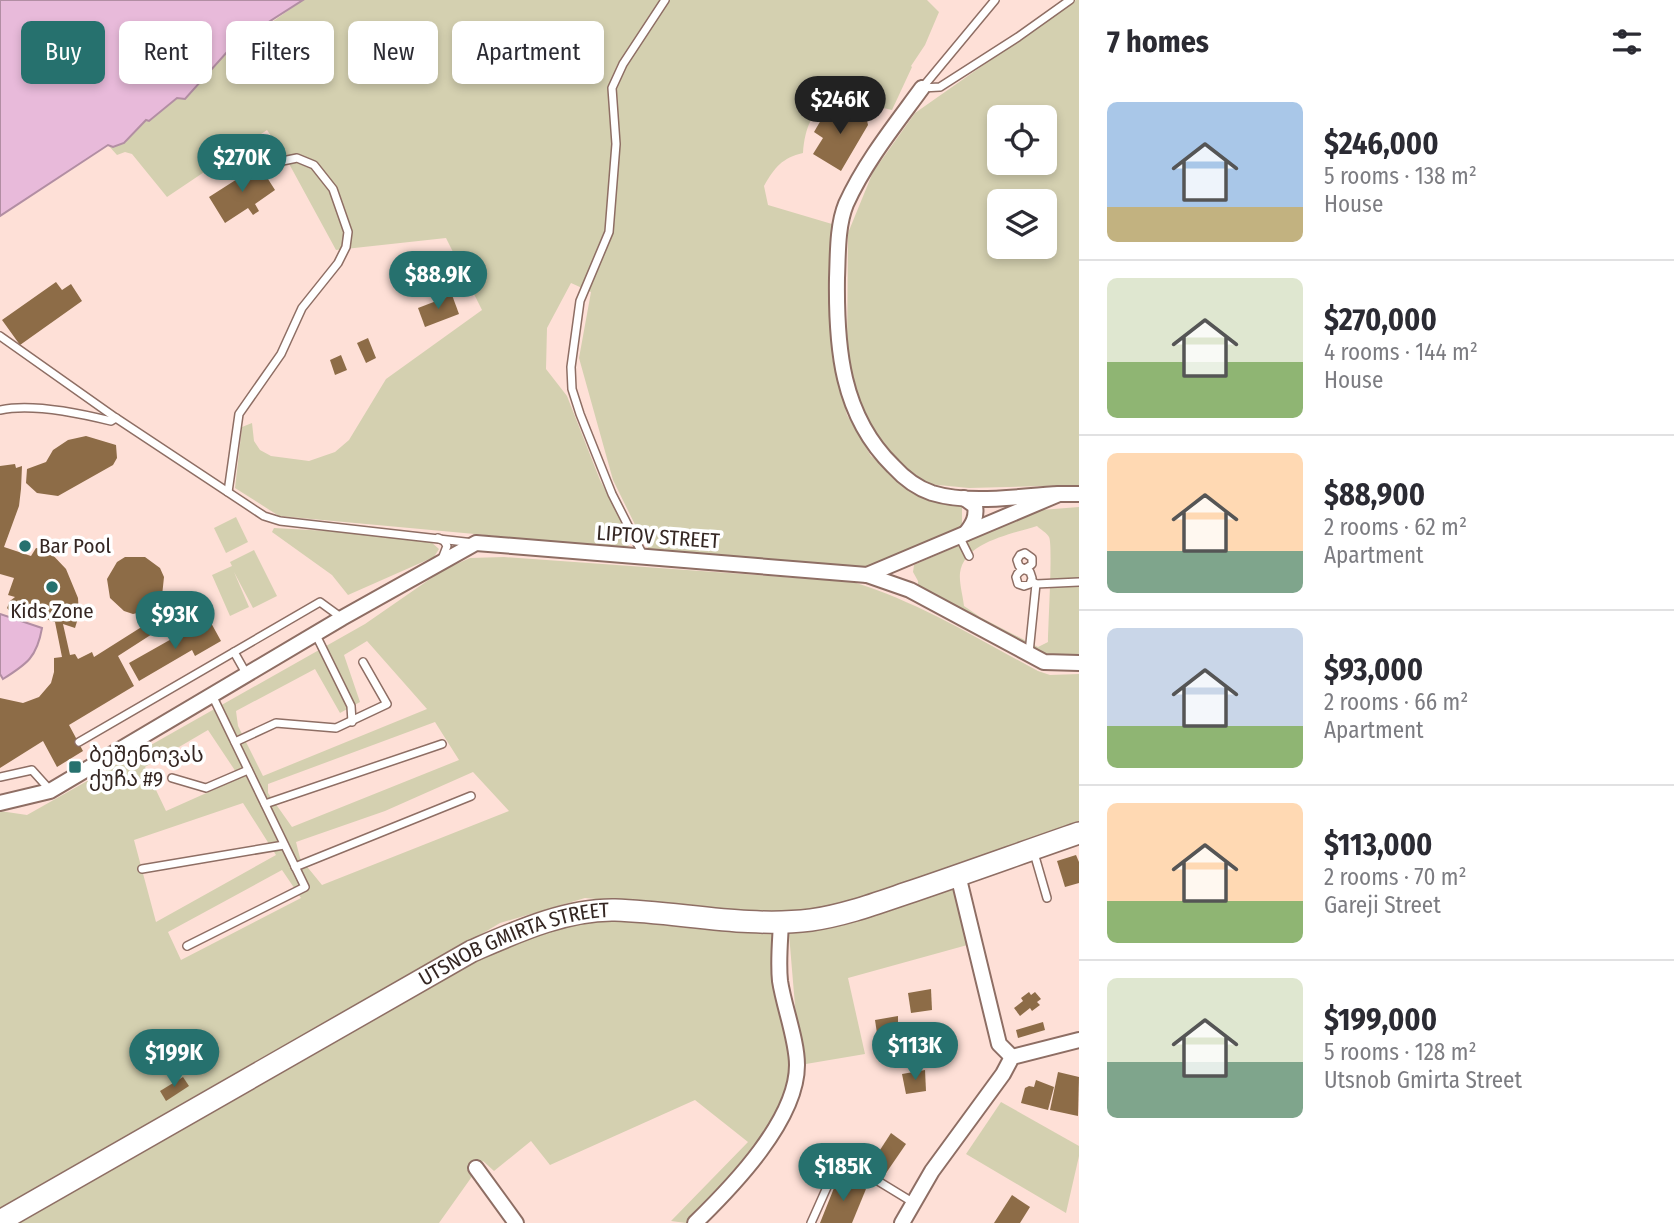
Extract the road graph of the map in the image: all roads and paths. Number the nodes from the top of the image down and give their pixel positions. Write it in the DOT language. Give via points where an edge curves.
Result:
graph roads {
  1 [pos="665,0"];
  2 [pos="995,0"];
  3 [pos="1070,0"];
  4 [pos="922,88"];
  5 [pos="263,165"];
  6 [pos="0,336"];
  7 [pos="0,410"];
  8 [pos="116,418"];
  9 [pos="228,492"];
  10 [pos="1059,494"];
  11 [pos="1079,494"];
  12 [pos="964,498"];
  13 [pos="962,534"];
  14 [pos="434,537"];
  15 [pos="476,543"];
  16 [pos="969,556"];
  17 [pos="644,557"];
  18 [pos="908,558"];
  19 [pos="440,564"];
  20 [pos="867,575"];
  21 [pos="1079,582"];
  22 [pos="1034,583"];
  23 [pos="911,590"];
  24 [pos="342,618"];
  25 [pos="316,635"];
  26 [pos="234,652"];
  27 [pos="1029,655"];
  28 [pos="363,662"];
  29 [pos="1079,663"];
  30 [pos="247,675"];
  31 [pos="212,695"];
  32 [pos="352,722"];
  33 [pos="79,741"];
  34 [pos="234,742"];
  35 [pos="442,744"];
  36 [pos="248,770"];
  37 [pos="0,777"];
  38 [pos="172,779"];
  39 [pos="50,791"];
  40 [pos="471,796"];
  41 [pos="0,803"];
  42 [pos="265,804"];
  43 [pos="1079,832"];
  44 [pos="284,845"];
  45 [pos="1033,849"];
  46 [pos="295,867"];
  47 [pos="142,869"];
  48 [pos="958,875"];
  49 [pos="1047,898"];
  50 [pos="781,923"];
  51 [pos="187,946"];
  52 [pos="1079,1040"];
  53 [pos="1012,1057"];
  54 [pos="476,1168"];
  55 [pos="914,1203"];
  56 [pos="0,1221"];
  57 [pos="516,1223"];
  58 [pos="695,1223"];
  59 [pos="811,1223"];
  60 [pos="902,1223"];
  1 -- 17 [label="lane" via="612,88 616,144 610,232 580,301 571,368 580,414"];
  2 -- 4 [label="lane"];
  3 -- 4 [label="lane" via="940,87"];
  4 -- 12 [label="street" via="871,158 845,206 838,244 837,335 841,370 860,423 877,450 905,478 930,492"];
  5 -- 9 [label="lane" via="297,158 314,165 333,189 348,232 338,263 302,308 281,354 239,414"];
  6 -- 8 [label="lane, LIPTOV STREET"];
  7 -- 8 [label="lane"];
  8 -- 9 [label="lane, LIPTOV STREET"];
  9 -- 14 [label="lane, LIPTOV STREET" via="280,521"];
  10 -- 11 [label="street, LIPTOV STREET"];
  10 -- 12 [label="street"];
  10 -- 13 [label="street, LIPTOV STREET"];
  12 -- 13 [label="street" via="975,506 976,514"];
  13 -- 16 [label="lane"];
  13 -- 18 [label="street, LIPTOV STREET"];
  14 -- 15 [label="lane, LIPTOV STREET"];
  14 -- 19 [label="lane" via="447,546"];
  15 -- 17 [label="street, LIPTOV STREET"];
  15 -- 19 [label="street"];
  17 -- 20 [label="street, LIPTOV STREET"];
  18 -- 20 [label="street, LIPTOV STREET"];
  18 -- 23 [label="street" via="902,576"];
  19 -- 24 [label="street"];
  20 -- 23 [label="street"];
  21 -- 22 [label="lane"];
  22 -- 22 [label="lane" via="1018,583 1016,574 1024,569"];
  22 -- 27 [label="lane"];
  23 -- 27 [label="street"];
  24 -- 25 [label="street"];
  24 -- 26 [label="lane" via="320,602"];
  25 -- 30 [label="street"];
  25 -- 32 [label="lane" via="351,706"];
  26 -- 30 [label="lane"];
  26 -- 33 [label="lane"];
  27 -- 29 [label="street" via="1044,662"];
  28 -- 32 [label="lane" via="387,704"];
  30 -- 31 [label="street"];
  31 -- 34 [label="lane"];
  31 -- 39 [label="street"];
  32 -- 34 [label="lane" via="336,728 276,723"];
  34 -- 36 [label="lane"];
  35 -- 42 [label="lane"];
  36 -- 38 [label="lane" via="206,788"];
  36 -- 42 [label="lane"];
  37 -- 39 [label="lane" via="32,770"];
  39 -- 41 [label="street"];
  40 -- 46 [label="lane"];
  42 -- 44 [label="lane"];
  43 -- 45 [label="main road, UTSNOB GMIRTA STREET"];
  44 -- 46 [label="lane"];
  44 -- 47 [label="lane"];
  45 -- 48 [label="main road, UTSNOB GMIRTA STREET"];
  45 -- 49 [label="lane"];
  46 -- 51 [label="lane" via="304,887"];
  48 -- 50 [label="main road, UTSNOB GMIRTA STREET" via="846,913"];
  48 -- 53 [label="street" via="999,1044"];
  50 -- 56 [label="main road, UTSNOB GMIRTA STREET" via="612,910 528,928 472,951"];
  50 -- 58 [label="street" via="780,982 797,1064 792,1098 767,1142"];
  52 -- 53 [label="street"];
  53 -- 55 [label="street"];
  54 -- 57 [label="street"];
  55 -- 59 [label="lane" via="855,1167 836,1167"];
  55 -- 60 [label="street"];
}
